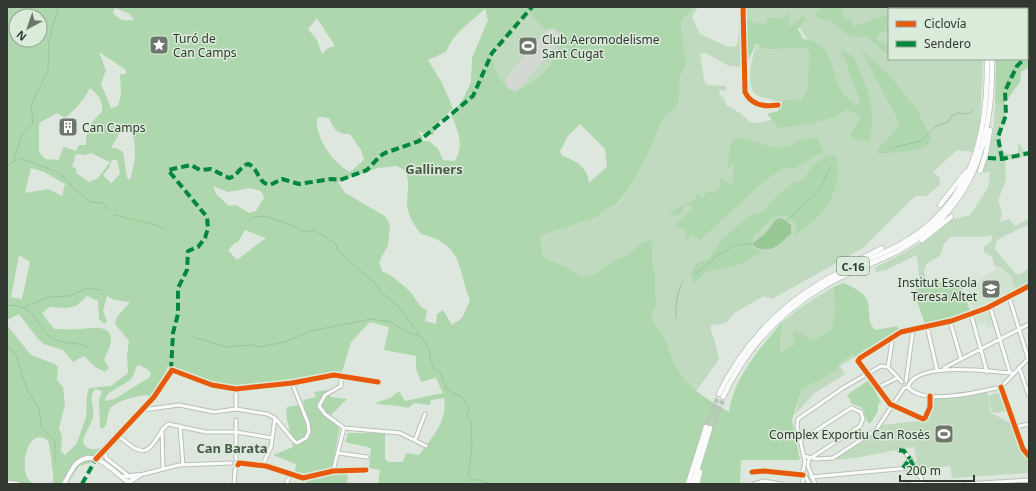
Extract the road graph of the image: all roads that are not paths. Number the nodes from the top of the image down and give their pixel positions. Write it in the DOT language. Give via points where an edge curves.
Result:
graph roads {
  1 [pos="743,7"];
  2 [pos="987,60"];
  3 [pos="992,60"];
  4 [pos="778,105"];
  5 [pos="990,110"];
  6 [pos="981,139"];
  7 [pos="980,171"];
  8 [pos="940,205"];
  9 [pos="951,216"];
  10 [pos="882,248"];
  11 [pos="899,250"];
  12 [pos="1029,286"];
  13 [pos="812,288"];
  14 [pos="1022,290"];
  15 [pos="1029,290"];
  16 [pos="1009,297"];
  17 [pos="990,306"];
  18 [pos="971,314"];
  19 [pos="950,321"];
  20 [pos="1029,324"];
  21 [pos="927,326"];
  22 [pos="1018,329"];
  23 [pos="913,330"];
  24 [pos="893,336"];
  25 [pos="1001,338"];
  26 [pos="981,348"];
  27 [pos="1028,358"];
  28 [pos="961,359"];
  29 [pos="950,365"];
  30 [pos="888,367"];
  31 [pos="1018,367"];
  32 [pos="942,369"];
  33 [pos="948,369"];
  34 [pos="937,370"];
  35 [pos="988,372"];
  36 [pos="1012,373"];
  37 [pos="866,374"];
  38 [pos="341,376"];
  39 [pos="897,378"];
  40 [pos="378,382"];
  41 [pos="292,383"];
  42 [pos="902,383"];
  43 [pos="907,383"];
  44 [pos="1001,387"];
  45 [pos="877,388"];
  46 [pos="904,388"];
  47 [pos="236,389"];
  48 [pos="930,396"];
  49 [pos="1029,396"];
  50 [pos="891,405"];
  51 [pos="236,409"];
  52 [pos="143,410"];
  53 [pos="425,414"];
  54 [pos="275,418"];
  55 [pos="236,420"];
  56 [pos="1029,424"];
  57 [pos="180,426"];
  58 [pos="1015,427"];
  59 [pos="344,428"];
  60 [pos="709,428"];
  61 [pos="162,429"];
  62 [pos="236,432"];
  63 [pos="117,435"];
  64 [pos="272,438"];
  65 [pos="415,440"];
  66 [pos="800,441"];
  67 [pos="426,446"];
  68 [pos="105,448"];
  69 [pos="899,450"];
  70 [pos="338,453"];
  71 [pos="804,456"];
  72 [pos="1029,456"];
  73 [pos="367,457"];
  74 [pos="810,458"];
  75 [pos="96,459"];
  76 [pos="236,459"];
  77 [pos="910,459"];
  78 [pos="231,463"];
  79 [pos="238,464"];
  80 [pos="183,465"];
  81 [pos="262,466"];
  82 [pos="914,466"];
  83 [pos="903,468"];
  84 [pos="909,468"];
  85 [pos="163,469"];
  86 [pos="366,470"];
  87 [pos="333,471"];
  88 [pos="752,472"];
  89 [pos="803,473"];
  90 [pos="291,474"];
  91 [pos="135,476"];
  92 [pos="919,476"];
  93 [pos="122,477"];
  94 [pos="811,477"];
  95 [pos="1029,480"];
  96 [pos="1006,481"];
  97 [pos="1019,481"];
  98 [pos="7,483"];
  99 [pos="130,483"];
  100 [pos="760,483"];
  101 [pos="924,483"];
  102 [pos="18,484"];
  103 [pos="64,484"];
  104 [pos="137,484"];
  105 [pos="234,484"];
  106 [pos="286,484"];
  107 [pos="688,484"];
  108 [pos="693,484"];
  109 [pos="697,484"];
  110 [pos="754,484"];
  111 [pos="781,484"];
  112 [pos="803,484"];
  113 [pos="809,484"];
  114 [pos="815,484"];
  115 [pos="910,484"];
  116 [pos="964,484"];
  117 [pos="1011,484"];
  118 [pos="1016,484"];
  1 -- 4 [label="street" via="745,92 757,104"];
  2 -- 6 [label="highway, C-16" via="986,109"];
  3 -- 5 [label="highway, C-16"];
  5 -- 7 [label="highway" via="989,138"];
  5 -- 11 [label="highway, C-16" via="982,151 964,191 936,224"];
  6 -- 8 [label="highway" via="963,178"];
  6 -- 13 [label="highway, C-16" via="974,162 962,185 948,205 930,223 901,244 839,272"];
  9 -- 11 [label="highway" via="921,240"];
  10 -- 13 [label="highway"];
  11 -- 13 [label="highway, C-16" via="838,278 794,307 754,346 722,396 739,360 762,330"];
  12 -- 14 [label="street"];
  14 -- 15 [label="street"];
  14 -- 16 [label="street"];
  16 -- 17 [label="street"];
  16 -- 22 [label="street"];
  17 -- 18 [label="street"];
  17 -- 25 [label="street"];
  18 -- 19 [label="street"];
  18 -- 26 [label="street"];
  19 -- 21 [label="street"];
  19 -- 28 [label="street"];
  20 -- 22 [label="street"];
  21 -- 23 [label="street"];
  21 -- 34 [label="street"];
  22 -- 25 [label="street"];
  22 -- 27 [label="street"];
  23 -- 24 [label="street"];
  23 -- 43 [label="street"];
  24 -- 30 [label="street"];
  24 -- 37 [label="street" via="860,358 858,361"];
  25 -- 26 [label="street"];
  25 -- 36 [label="street"];
  26 -- 28 [label="street"];
  26 -- 35 [label="street"];
  27 -- 31 [label="street"];
  28 -- 29 [label="street"];
  29 -- 32 [label="street"];
  29 -- 33 [label="street"];
  30 -- 37 [label="street" via="881,366"];
  30 -- 39 [label="street"];
  31 -- 36 [label="street"];
  31 -- 49 [label="street"];
  32 -- 33 [label="street"];
  32 -- 34 [label="street"];
  33 -- 35 [label="street"];
  34 -- 43 [label="street" via="925,373"];
  35 -- 36 [label="street"];
  36 -- 44 [label="street"];
  37 -- 45 [label="street"];
  37 -- 66 [label="street" via="798,419"];
  38 -- 40 [label="street"];
  38 -- 41 [label="street"];
  38 -- 59 [label="street" via="341,386 325,395 319,406 325,414"];
  39 -- 42 [label="street"];
  39 -- 45 [label="street"];
  41 -- 47 [label="street"];
  41 -- 54 [label="street" via="308,423 309,432 306,438 302,442 294,441"];
  42 -- 43 [label="street"];
  42 -- 46 [label="street"];
  43 -- 46 [label="street"];
  43 -- 48 [label="street" via="913,391"];
  44 -- 48 [label="street" via="963,396"];
  44 -- 58 [label="street"];
  45 -- 50 [label="street"];
  46 -- 50 [label="street"];
  47 -- 51 [label="street"];
  47 -- 52 [label="street" via="212,386 171,370 160,390"];
  48 -- 50 [label="street" via="930,407 925,418"];
  50 -- 74 [label="street" via="878,428 833,458"];
  51 -- 52 [label="street" via="214,412 179,405"];
  51 -- 54 [label="street" via="267,414"];
  52 -- 63 [label="street"];
  53 -- 65 [label="street"];
  54 -- 64 [label="street"];
  55 -- 62 [label="street"];
  56 -- 58 [label="street"];
  57 -- 61 [label="street" via="168,424"];
  57 -- 62 [label="street" via="206,432"];
  57 -- 80 [label="street"];
  58 -- 72 [label="street"];
  59 -- 65 [label="street" via="400,433"];
  59 -- 70 [label="street"];
  60 -- 107 [label="highway"];
  60 -- 108 [label="highway"];
  60 -- 109 [label="highway"];
  61 -- 63 [label="street" via="149,448 143,451 134,448"];
  61 -- 85 [label="street"];
  62 -- 64 [label="street"];
  62 -- 76 [label="street"];
  63 -- 68 [label="street"];
  64 -- 81 [label="street" via="269,454"];
  65 -- 67 [label="street"];
  66 -- 71 [label="street"];
  66 -- 74 [label="street" via="851,408 858,410 862,415 860,426"];
  68 -- 75 [label="street"];
  68 -- 91 [label="street" via="106,458"];
  69 -- 77 [label="street" via="904,451"];
  70 -- 73 [label="street"];
  70 -- 87 [label="street"];
  71 -- 74 [label="street"];
  71 -- 89 [label="street"];
  74 -- 94 [label="street" via="807,462"];
  75 -- 93 [label="main road"];
  75 -- 103 [label="main road" via="78,463"];
  76 -- 78 [label="street"];
  76 -- 79 [label="street"];
  77 -- 82 [label="street"];
  77 -- 83 [label="street"];
  78 -- 79 [label="street" via="234,466"];
  78 -- 80 [label="street"];
  79 -- 81 [label="street"];
  79 -- 105 [label="street"];
  80 -- 85 [label="street"];
  81 -- 90 [label="street"];
  82 -- 84 [label="street"];
  82 -- 92 [label="street"];
  83 -- 84 [label="street"];
  83 -- 94 [label="street"];
  84 -- 92 [label="street"];
  85 -- 91 [label="street"];
  86 -- 87 [label="street"];
  87 -- 90 [label="street" via="308,478"];
  88 -- 89 [label="street"];
  89 -- 112 [label="street"];
  89 -- 113 [label="street"];
  90 -- 106 [label="street"];
  91 -- 93 [label="main road"];
  91 -- 99 [label="main road"];
  91 -- 104 [label="main road"];
  92 -- 101 [label="street"];
  93 -- 99 [label="main road"];
  94 -- 114 [label="street"];
  95 -- 97 [label="street"];
  96 -- 97 [label="street"];
  96 -- 116 [label="street"];
  96 -- 117 [label="street"];
  97 -- 118 [label="street"];
  98 -- 102 [label="main road"];
  100 -- 110 [label="street"];
  100 -- 111 [label="street"];
  101 -- 115 [label="street"];
}
